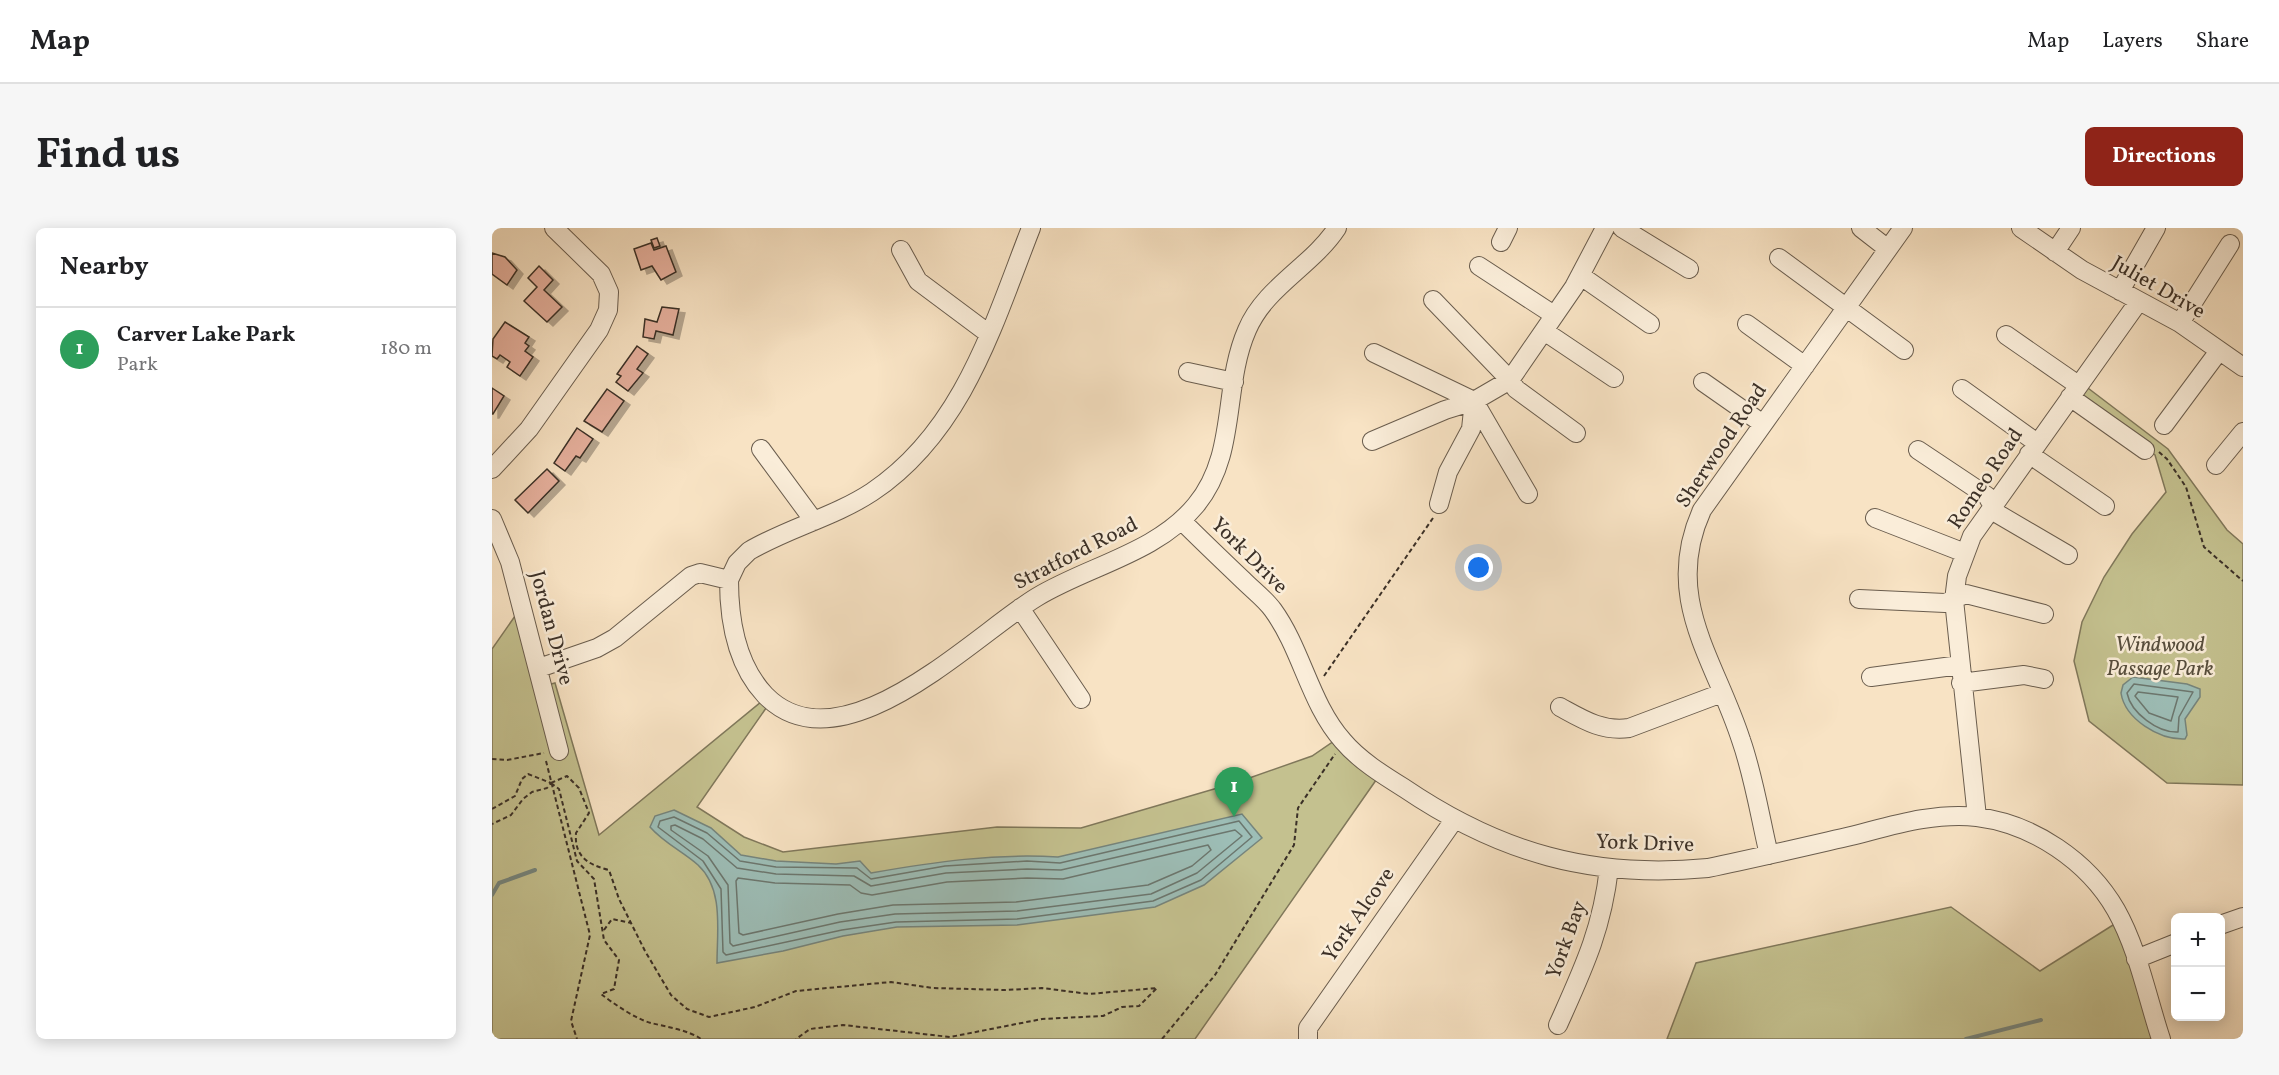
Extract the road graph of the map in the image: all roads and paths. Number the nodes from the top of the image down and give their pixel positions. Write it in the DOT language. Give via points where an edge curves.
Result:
graph roads {
  1 [pos="554,228"];
  2 [pos="1031,228"];
  3 [pos="1337,228"];
  4 [pos="1605,228"];
  5 [pos="1622,228"];
  6 [pos="1861,228"];
  7 [pos="1903,228"];
  8 [pos="2021,228"];
  9 [pos="2071,228"];
  10 [pos="2156,228"];
  11 [pos="2230,244"];
  12 [pos="1888,249"];
  13 [pos="901,250"];
  14 [pos="2055,252"];
  15 [pos="1779,258"];
  16 [pos="1479,266"];
  17 [pos="1689,269"];
  18 [pos="1581,276"];
  19 [pos="2120,291"];
  20 [pos="1433,300"];
  21 [pos="2139,301"];
  22 [pos="1846,307"];
  23 [pos="1554,315"];
  24 [pos="2180,323"];
  25 [pos="1650,324"];
  26 [pos="1748,324"];
  27 [pos="1544,331"];
  28 [pos="989,334"];
  29 [pos="2006,335"];
  30 [pos="1904,350"];
  31 [pos="2219,351"];
  32 [pos="1374,353"];
  33 [pos="2241,362"];
  34 [pos="1804,366"];
  35 [pos="1188,372"];
  36 [pos="1614,378"];
  37 [pos="1510,380"];
  38 [pos="1234,382"];
  39 [pos="1703,382"];
  40 [pos="1962,389"];
  41 [pos="2074,391"];
  42 [pos="1474,401"];
  43 [pos="1763,424"];
  44 [pos="2164,425"];
  45 [pos="2243,432"];
  46 [pos="1576,433"];
  47 [pos="1372,441"];
  48 [pos="2033,448"];
  49 [pos="761,449"];
  50 [pos="2149,449"];
  51 [pos="1918,450"];
  52 [pos="2216,465"];
  53 [pos="492,469"];
  54 [pos="1528,494"];
  55 [pos="1439,504"];
  56 [pos="1992,506"];
  57 [pos="2105,506"];
  58 [pos="1875,518"];
  59 [pos="492,519"];
  60 [pos="1182,521"];
  61 [pos="814,522"];
  62 [pos="1965,553"];
  63 [pos="2068,555"];
  64 [pos="729,580"];
  65 [pos="2243,581"];
  66 [pos="1859,599"];
  67 [pos="1954,600"];
  68 [pos="1020,608"];
  69 [pos="2044,614"];
  70 [pos="539,668"];
  71 [pos="1960,674"];
  72 [pos="1871,677"];
  73 [pos="2044,679"];
  74 [pos="1312,684"];
  75 [pos="1722,693"];
  76 [pos="1081,699"];
  77 [pos="1560,707"];
  78 [pos="1343,742"];
  79 [pos="552,752"];
  80 [pos="492,759"];
  81 [pos="551,783"];
  82 [pos="492,809"];
  83 [pos="1977,817"];
  84 [pos="1454,820"];
  85 [pos="492,824"];
  86 [pos="1769,855"];
  87 [pos="1609,868"];
  88 [pos="2243,917"];
  89 [pos="631,923"];
  90 [pos="2225,923"];
  91 [pos="603,932"];
  92 [pos="2171,945"];
  93 [pos="2136,959"];
  94 [pos="1558,1025"];
  95 [pos="577,1039"];
  96 [pos="701,1039"];
  97 [pos="796,1039"];
  98 [pos="1162,1039"];
  99 [pos="1308,1039"];
  100 [pos="2161,1039"];
  1 -- 53 [label="street" via="601,273 609,292 608,310 599,330 529,429"];
  2 -- 28 [label="street"];
  3 -- 38 [label="street, Stratford Road" via="1313,258 1257,310 1240,345"];
  4 -- 18 [label="street"];
  5 -- 17 [label="street"];
  6 -- 12 [label="street"];
  7 -- 12 [label="street, Sherwood Road"];
  8 -- 14 [label="street, Juliet Drive"];
  9 -- 14 [label="street"];
  10 -- 19 [label="street"];
  11 -- 24 [label="street"];
  12 -- 22 [label="street, Sherwood Road"];
  13 -- 28 [label="street" via="918,281"];
  14 -- 19 [label="street, Juliet Drive"];
  15 -- 22 [label="street"];
  16 -- 23 [label="street"];
  18 -- 23 [label="street"];
  18 -- 25 [label="street"];
  19 -- 21 [label="street, Juliet Drive"];
  20 -- 37 [label="street"];
  21 -- 24 [label="street, Juliet Drive"];
  21 -- 41 [label="street, Romeo Road"];
  22 -- 30 [label="street"];
  22 -- 34 [label="street, Sherwood Road"];
  23 -- 27 [label="street"];
  24 -- 31 [label="street, Juliet Drive"];
  26 -- 34 [label="street"];
  27 -- 36 [label="street"];
  27 -- 37 [label="street"];
  28 -- 61 [label="street" via="955,406 919,451 871,492"];
  29 -- 41 [label="street"];
  31 -- 33 [label="street, Juliet Drive"];
  31 -- 44 [label="street"];
  32 -- 42 [label="street"];
  34 -- 43 [label="street, Sherwood Road"];
  35 -- 38 [label="street"];
  37 -- 42 [label="street"];
  37 -- 46 [label="street" via="1516,389"];
  38 -- 60 [label="street, Stratford Road" via="1225,446 1217,471 1208,490"];
  39 -- 43 [label="street"];
  40 -- 48 [label="street"];
  41 -- 48 [label="street, Romeo Road"];
  41 -- 50 [label="street"];
  42 -- 47 [label="street"];
  42 -- 54 [label="street"];
  42 -- 55 [label="street" via="1471,429 1448,472"];
  43 -- 75 [label="street, Sherwood Road" via="1702,510 1688,553 1694,625"];
  45 -- 52 [label="street"];
  48 -- 56 [label="street, Romeo Road"];
  48 -- 57 [label="street"];
  49 -- 61 [label="street"];
  50 -- 65 [label="path" via="2167,459 2186,487 2205,547"];
  51 -- 56 [label="street" via="1987,496"];
  55 -- 74 [label="path" via="1430,525 1332,666"];
  56 -- 62 [label="street, Romeo Road"];
  56 -- 63 [label="street" via="1998,514"];
  58 -- 62 [label="street"];
  59 -- 70 [label="street, Jordan Drive" via="510,562"];
  60 -- 68 [label="street, Stratford Road" via="1165,534"];
  60 -- 74 [label="street, York Drive" via="1272,608"];
  61 -- 64 [label="street" via="749,551"];
  62 -- 67 [label="street, Romeo Road"];
  64 -- 68 [label="street, Stratford Road" via="733,630 755,683 771,700 803,716 845,714 899,696"];
  64 -- 70 [label="street" via="700,573 691,576 615,638"];
  66 -- 67 [label="street" via="1945,603"];
  67 -- 69 [label="street" via="1966,594"];
  67 -- 71 [label="street, Romeo Road"];
  68 -- 76 [label="street"];
  70 -- 79 [label="street, Jordan Drive"];
  71 -- 72 [label="street"];
  71 -- 73 [label="street"];
  71 -- 83 [label="street, Romeo Road"];
  74 -- 78 [label="street, York Drive" via="1327,720"];
  75 -- 77 [label="street" via="1616,730 1598,726"];
  75 -- 86 [label="street, Sherwood Road" via="1747,758"];
  78 -- 84 [label="street, York Drive" via="1381,773"];
  78 -- 98 [label="path" via="1298,807 1294,845 1215,975"];
  79 -- 80 [label="path"];
  81 -- 82 [label="path" via="528,774 515,795"];
  81 -- 85 [label="path" via="532,792 511,815"];
  81 -- 89 [label="path" via="567,776 579,788 589,813 576,833 581,856 591,865 609,870"];
  81 -- 91 [label="path" via="559,789 577,861 594,879"];
  81 -- 95 [label="path" via="590,935 571,1020"];
  83 -- 86 [label="street, York Drive" via="1918,820"];
  83 -- 93 [label="street, York Drive" via="2042,838 2084,868 2117,911"];
  84 -- 87 [label="street, York Drive" via="1522,850"];
  84 -- 99 [label="street, York Alcove" via="1308,1028"];
  86 -- 87 [label="street, York Drive" via="1678,871"];
  87 -- 94 [label="street, York Bay" via="1606,902 1593,950"];
  88 -- 90 [label="street"];
  89 -- 91 [label="path" via="612,920"];
  89 -- 97 [label="path" via="671,995 687,1009 709,1017 755,1007 796,991 891,982 933,988 1042,988 1089,994 1156,988 1139,1006 1122,1006 1103,1016 1041,1019 950,1037 843,1025 810,1029"];
  91 -- 96 [label="path" via="604,940 619,960 614,988 601,994 649,1023 693,1033"];
  92 -- 93 [label="street"];
  93 -- 100 [label="street, York Drive"];
}
